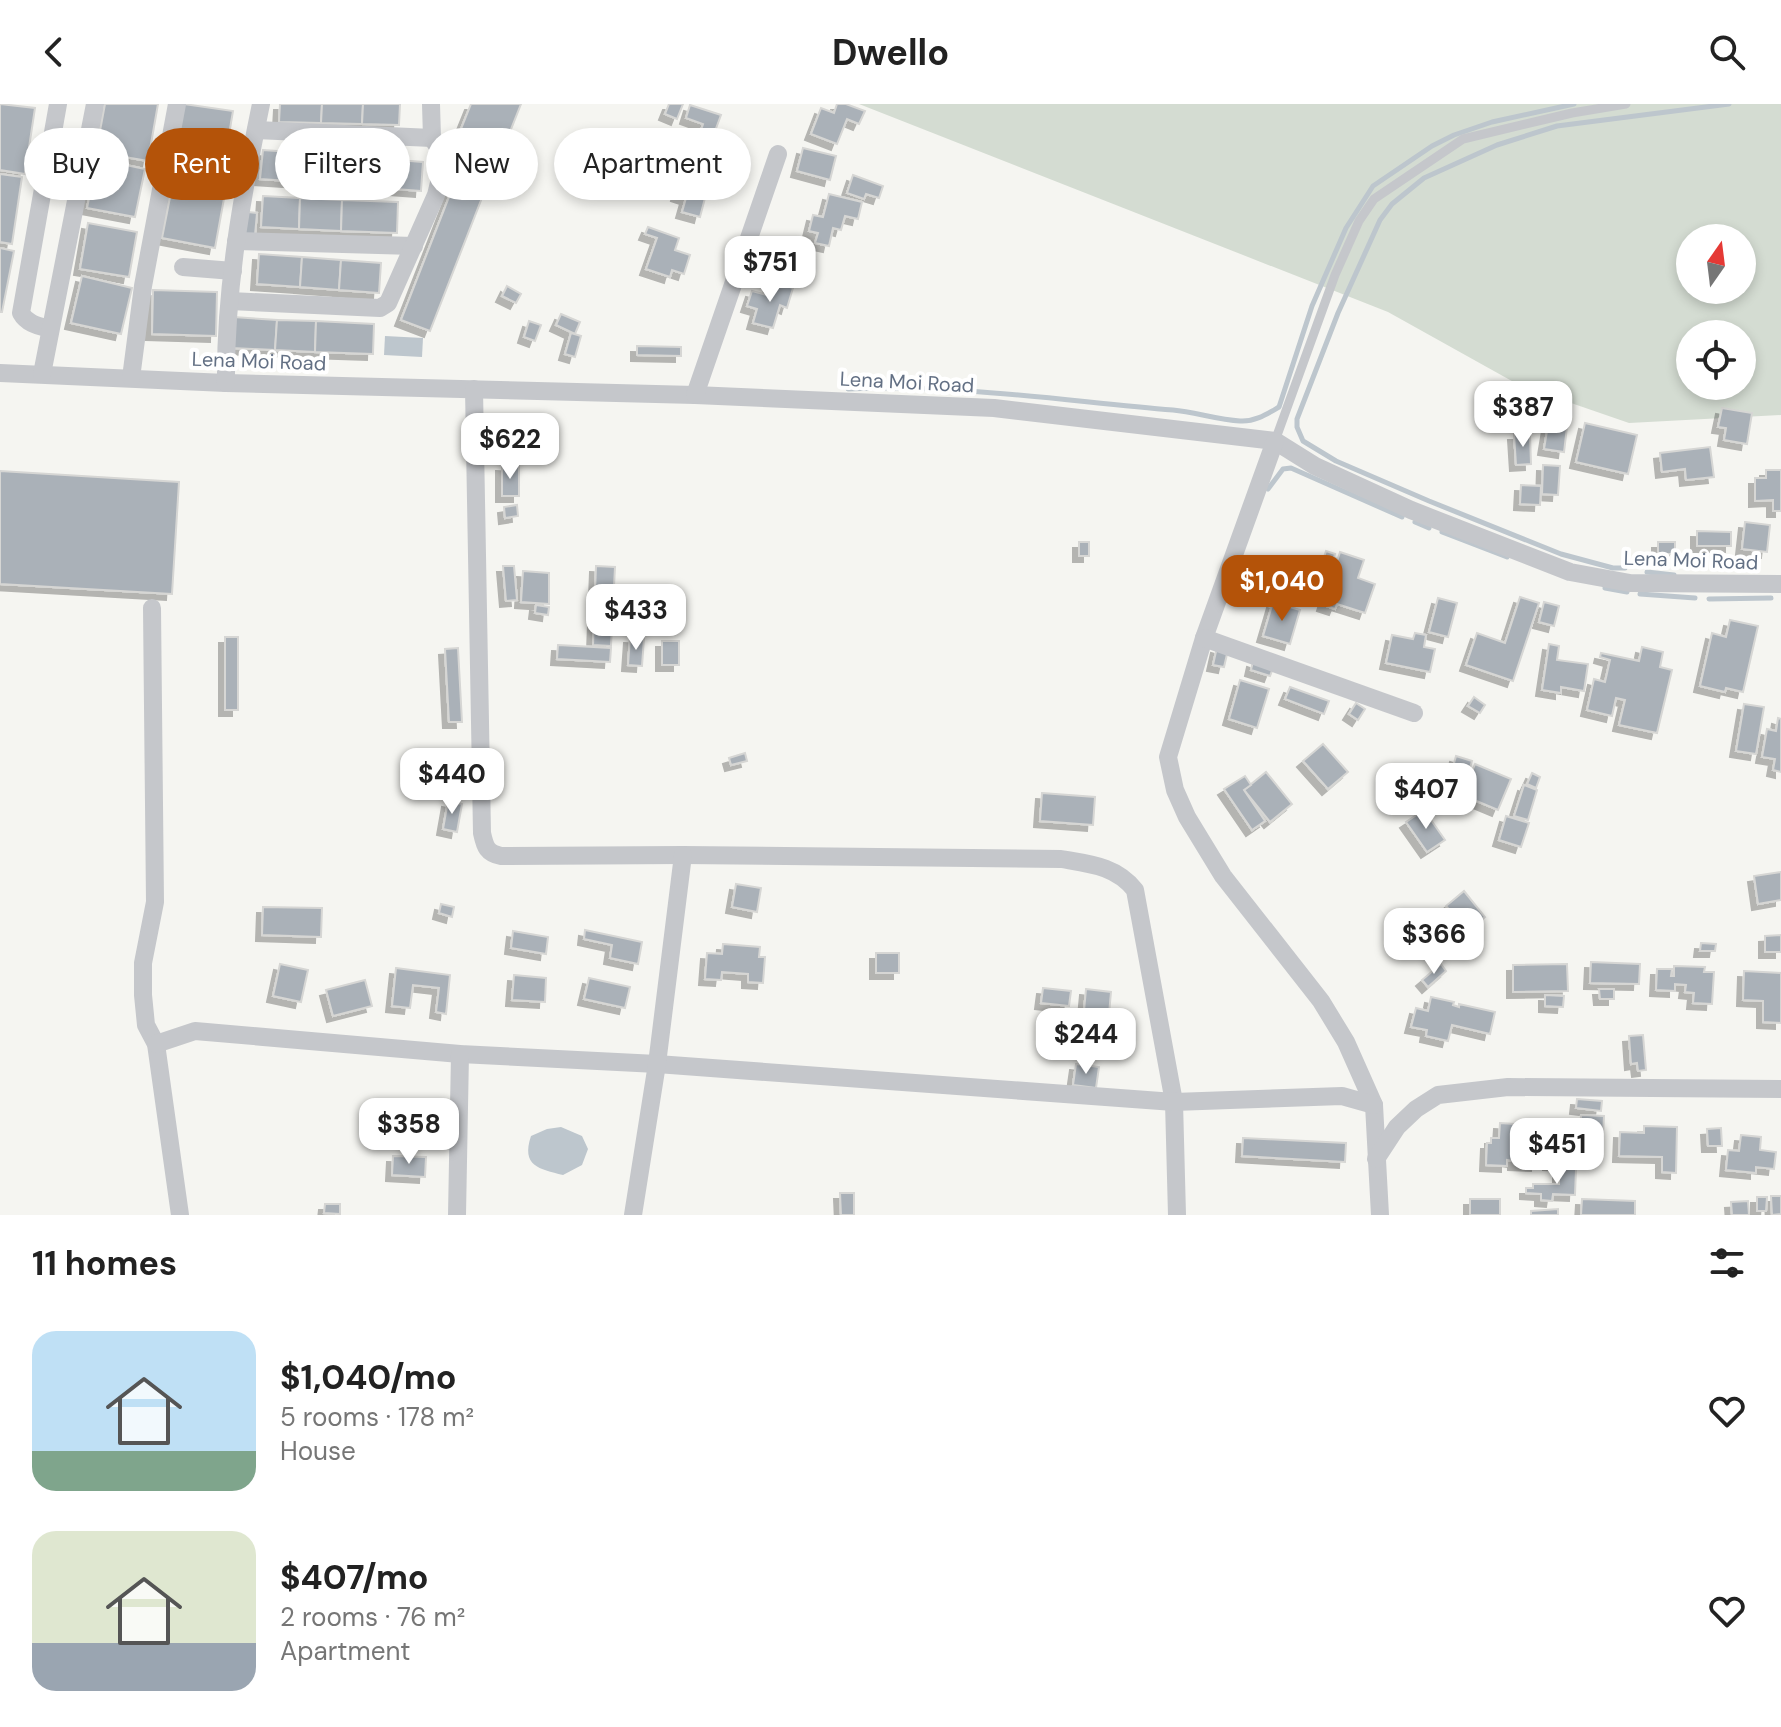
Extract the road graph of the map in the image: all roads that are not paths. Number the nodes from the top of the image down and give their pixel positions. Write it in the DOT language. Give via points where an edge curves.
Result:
graph roads {
  1 [pos="58,104"];
  2 [pos="95,104"];
  3 [pos="177,104"];
  4 [pos="261,104"];
  5 [pos="431,104"];
  6 [pos="1626,104"];
  7 [pos="256,128"];
  8 [pos="432,128"];
  9 [pos="259,130"];
  10 [pos="426,138"];
  11 [pos="778,154"];
  12 [pos="242,200"];
  13 [pos="434,200"];
  14 [pos="236,241"];
  15 [pos="414,246"];
  16 [pos="183,267"];
  17 [pos="233,271"];
  18 [pos="230,301"];
  19 [pos="50,329"];
  20 [pos="0,373"];
  21 [pos="42,374"];
  22 [pos="131,378"];
  23 [pos="226,383"];
  24 [pos="474,389"];
  25 [pos="695,395"];
  26 [pos="1275,441"];
  27 [pos="1781,584"];
  28 [pos="152,608"];
  29 [pos="1204,638"];
  30 [pos="1414,713"];
  31 [pos="683,855"];
  32 [pos="156,1044"];
  33 [pos="460,1054"];
  34 [pos="657,1064"];
  35 [pos="1781,1089"];
  36 [pos="1174,1102"];
  37 [pos="1374,1105"];
  38 [pos="1376,1159"];
  39 [pos="180,1215"];
  40 [pos="457,1215"];
  41 [pos="633,1215"];
  42 [pos="1177,1215"];
  43 [pos="1380,1215"];
  1 -- 19 [label="street" via="21,313"];
  2 -- 19 [label="street"];
  3 -- 22 [label="street"];
  4 -- 7 [label="street"];
  5 -- 8 [label="street"];
  6 -- 26 [label="lane" via="1463,139 1374,199 1335,275"];
  9 -- 10 [label="street"];
  11 -- 25 [label="street"];
  12 -- 14 [label="street"];
  13 -- 15 [label="street"];
  14 -- 15 [label="street"];
  14 -- 17 [label="street"];
  15 -- 18 [label="street" via="388,303 380,308"];
  16 -- 17 [label="street"];
  17 -- 18 [label="street"];
  18 -- 23 [label="street"];
  19 -- 21 [label="street"];
  20 -- 21 [label="street, Lena Moi Road"];
  21 -- 22 [label="street, Lena Moi Road"];
  22 -- 23 [label="street, Lena Moi Road"];
  23 -- 24 [label="street, Lena Moi Road"];
  24 -- 25 [label="street, Lena Moi Road"];
  24 -- 31 [label="street" via="485,848 501,856"];
  25 -- 26 [label="street, Lena Moi Road" via="994,408"];
  26 -- 27 [label="street, Lena Moi Road" via="1315,466 1411,510 1570,572 1630,583"];
  26 -- 29 [label="street"];
  28 -- 32 [label="street" via="155,902 143,963 143,995 146,1025"];
  29 -- 30 [label="street"];
  29 -- 37 [label="street" via="1168,757 1175,790 1223,876 1321,1001"];
  31 -- 34 [label="street"];
  31 -- 36 [label="street" via="1061,859 1119,874 1135,890"];
  32 -- 33 [label="street" via="195,1031"];
  32 -- 39 [label="street"];
  33 -- 34 [label="street"];
  33 -- 40 [label="street"];
  34 -- 36 [label="street"];
  34 -- 41 [label="street"];
  35 -- 38 [label="street" via="1508,1087 1438,1095 1397,1127"];
  36 -- 37 [label="street" via="1342,1096"];
  36 -- 42 [label="street"];
  37 -- 38 [label="street"];
  38 -- 43 [label="street"];
}
